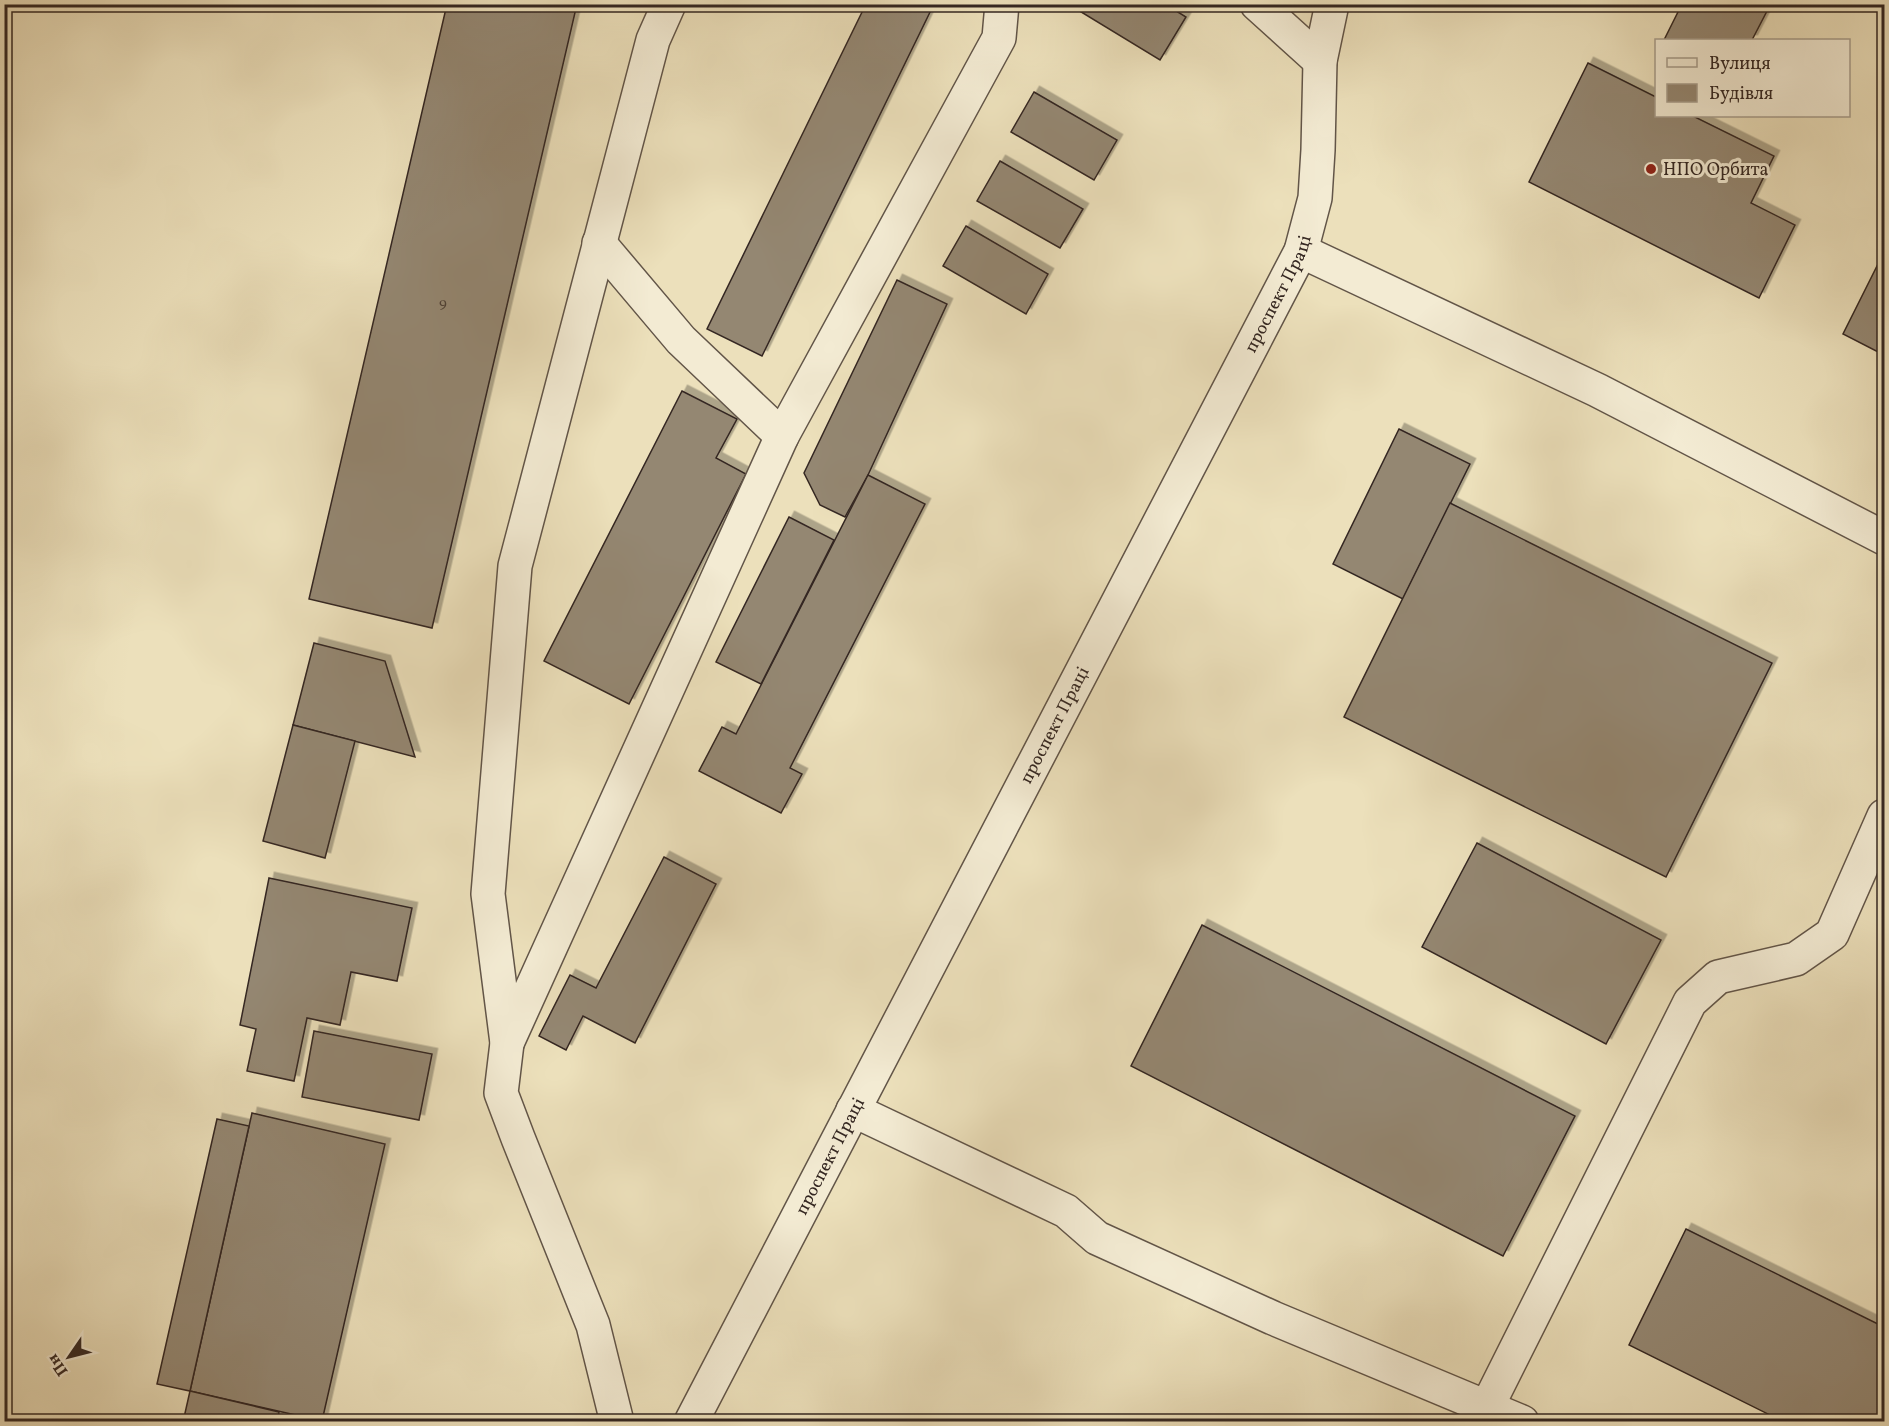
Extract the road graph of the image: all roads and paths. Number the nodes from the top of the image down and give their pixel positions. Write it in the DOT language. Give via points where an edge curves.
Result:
graph roads {
  1 [pos="669,4"];
  2 [pos="1002,4"];
  3 [pos="1257,4"];
  4 [pos="1332,4"];
  5 [pos="1320,61"];
  6 [pos="599,243"];
  7 [pos="1301,251"];
  8 [pos="782,436"];
  9 [pos="1884,538"];
  10 [pos="1884,816"];
  11 [pos="507,1043"];
  12 [pos="853,1110"];
  13 [pos="1488,1407"];
  14 [pos="617,1422"];
  15 [pos="691,1422"];
  16 [pos="1522,1422"];
  1 -- 6 [label="street" via="653,40"];
  2 -- 8 [label="street" via="999,38"];
  3 -- 5 [label="street"];
  4 -- 5 [label="street, проспект Праці"];
  5 -- 7 [label="street, проспект Праці" via="1315,198"];
  6 -- 8 [label="street" via="681,340"];
  6 -- 11 [label="street" via="515,566 488,894"];
  7 -- 9 [label="street" via="1597,390"];
  7 -- 12 [label="street, проспект Праці"];
  8 -- 11 [label="street"];
  10 -- 13 [label="street" via="1832,934 1796,959 1718,977 1690,1002"];
  11 -- 14 [label="street" via="501,1093 593,1325"];
  12 -- 13 [label="street" via="1066,1211 1097,1238 1273,1318"];
  12 -- 15 [label="street, проспект Праці"];
  13 -- 16 [label="street"];
}
